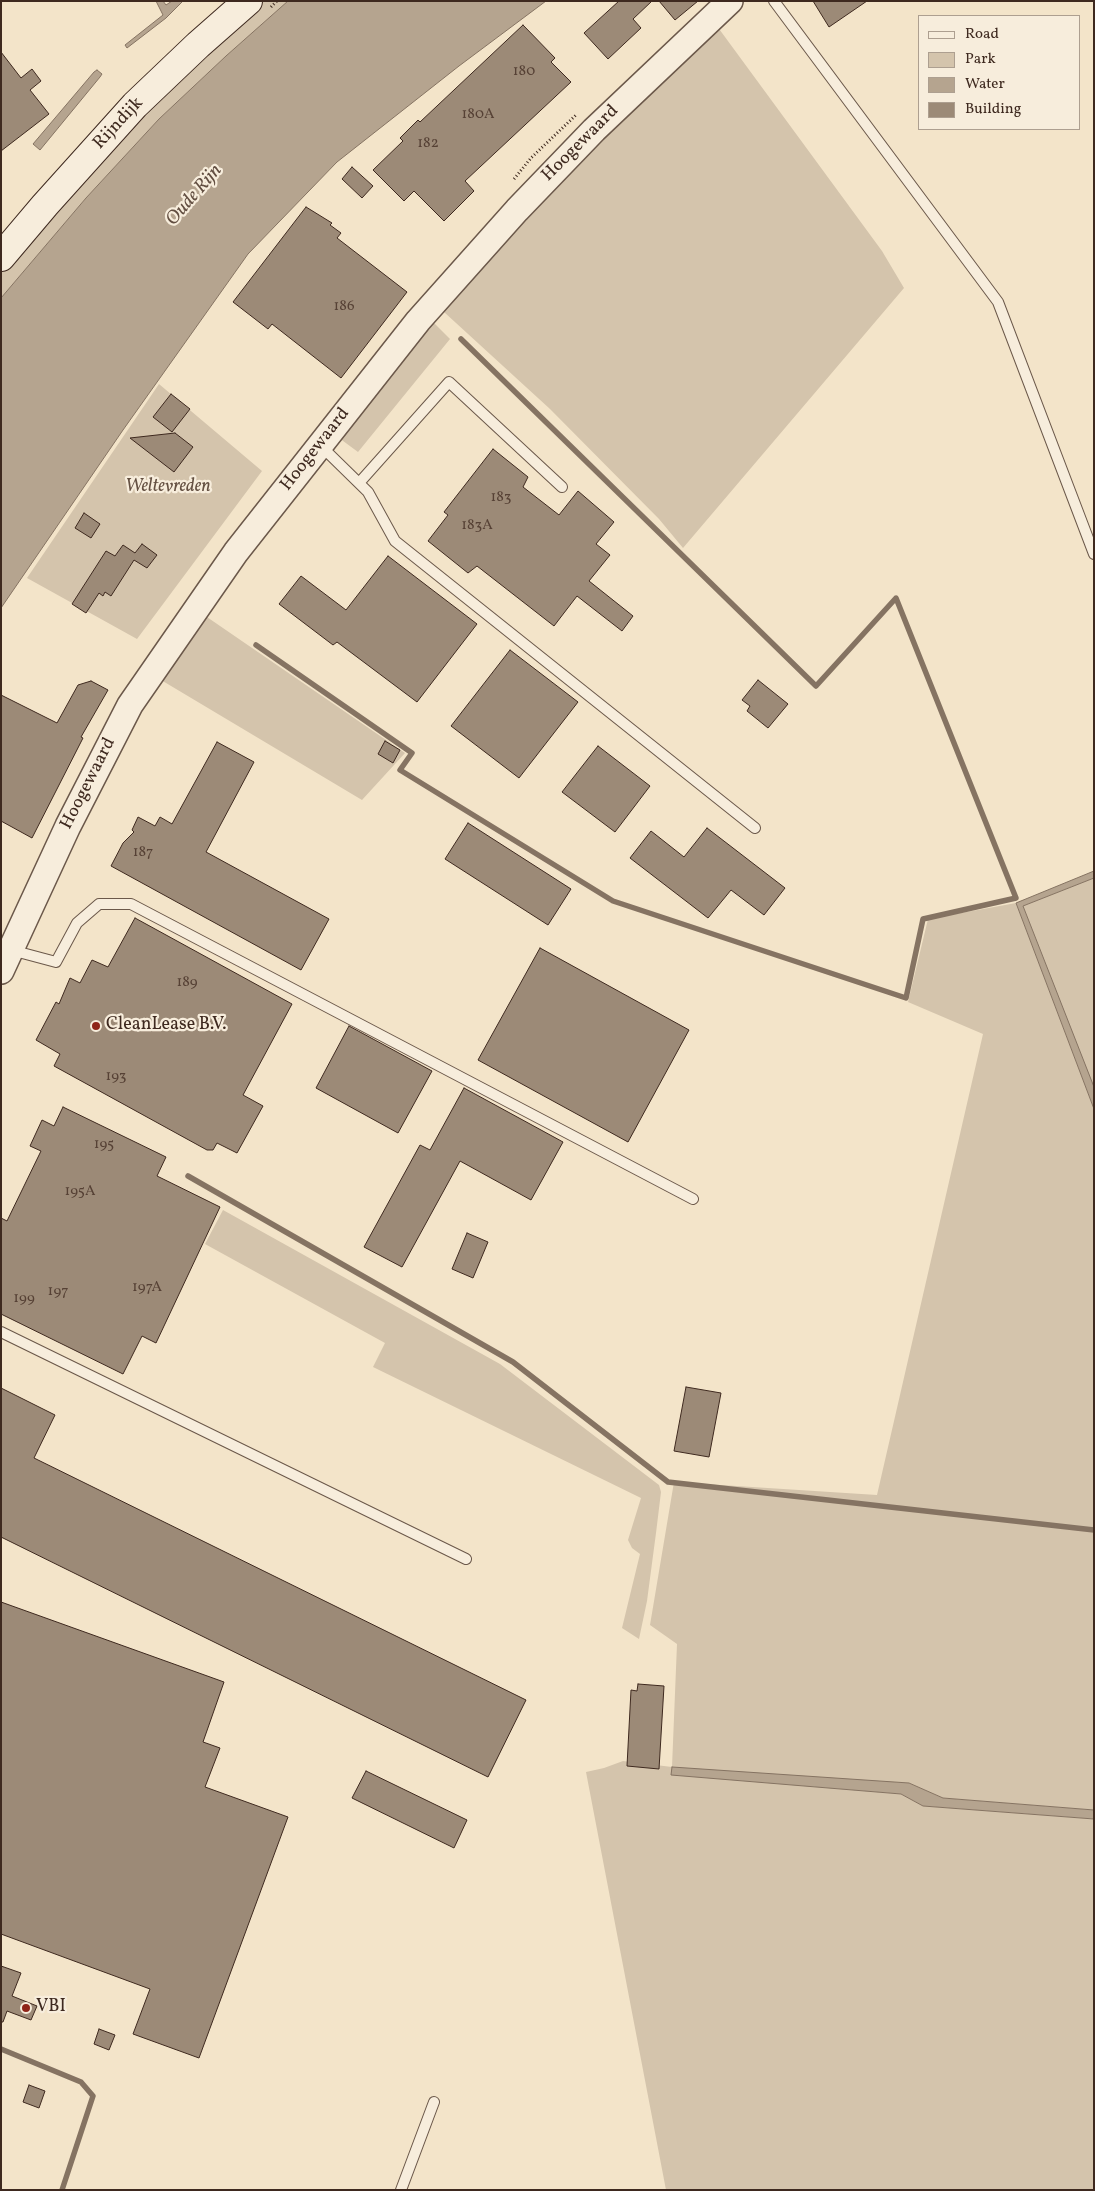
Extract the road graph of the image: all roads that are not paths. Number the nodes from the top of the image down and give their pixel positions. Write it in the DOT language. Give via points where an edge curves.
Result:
graph roads {
  1 [pos="248,1"];
  2 [pos="730,1"];
  3 [pos="774,1"];
  4 [pos="1,257"];
  5 [pos="319,444"];
  6 [pos="359,483"];
  7 [pos="562,487"];
  8 [pos="1094,554"];
  9 [pos="755,828"];
  10 [pos="6,961"];
  11 [pos="693,1199"];
  12 [pos="1,1332"];
  13 [pos="466,1559"];
  14 [pos="434,2102"];
  15 [pos="401,2190"];
  1 -- 4 [label="main road, Rijndijk" via="135,106"];
  2 -- 5 [label="street, Hoogewaard" via="594,130 517,210 418,321"];
  3 -- 8 [label="lane" via="998,302"];
  5 -- 6 [label="lane"];
  5 -- 10 [label="street, Hoogewaard" via="236,552 130,705 68,826"];
  6 -- 7 [label="lane" via="449,382"];
  6 -- 9 [label="lane" via="368,492 395,541"];
  10 -- 11 [label="lane" via="56,962 77,923 100,904 131,904"];
  12 -- 13 [label="lane"];
  14 -- 15 [label="lane"];
}
